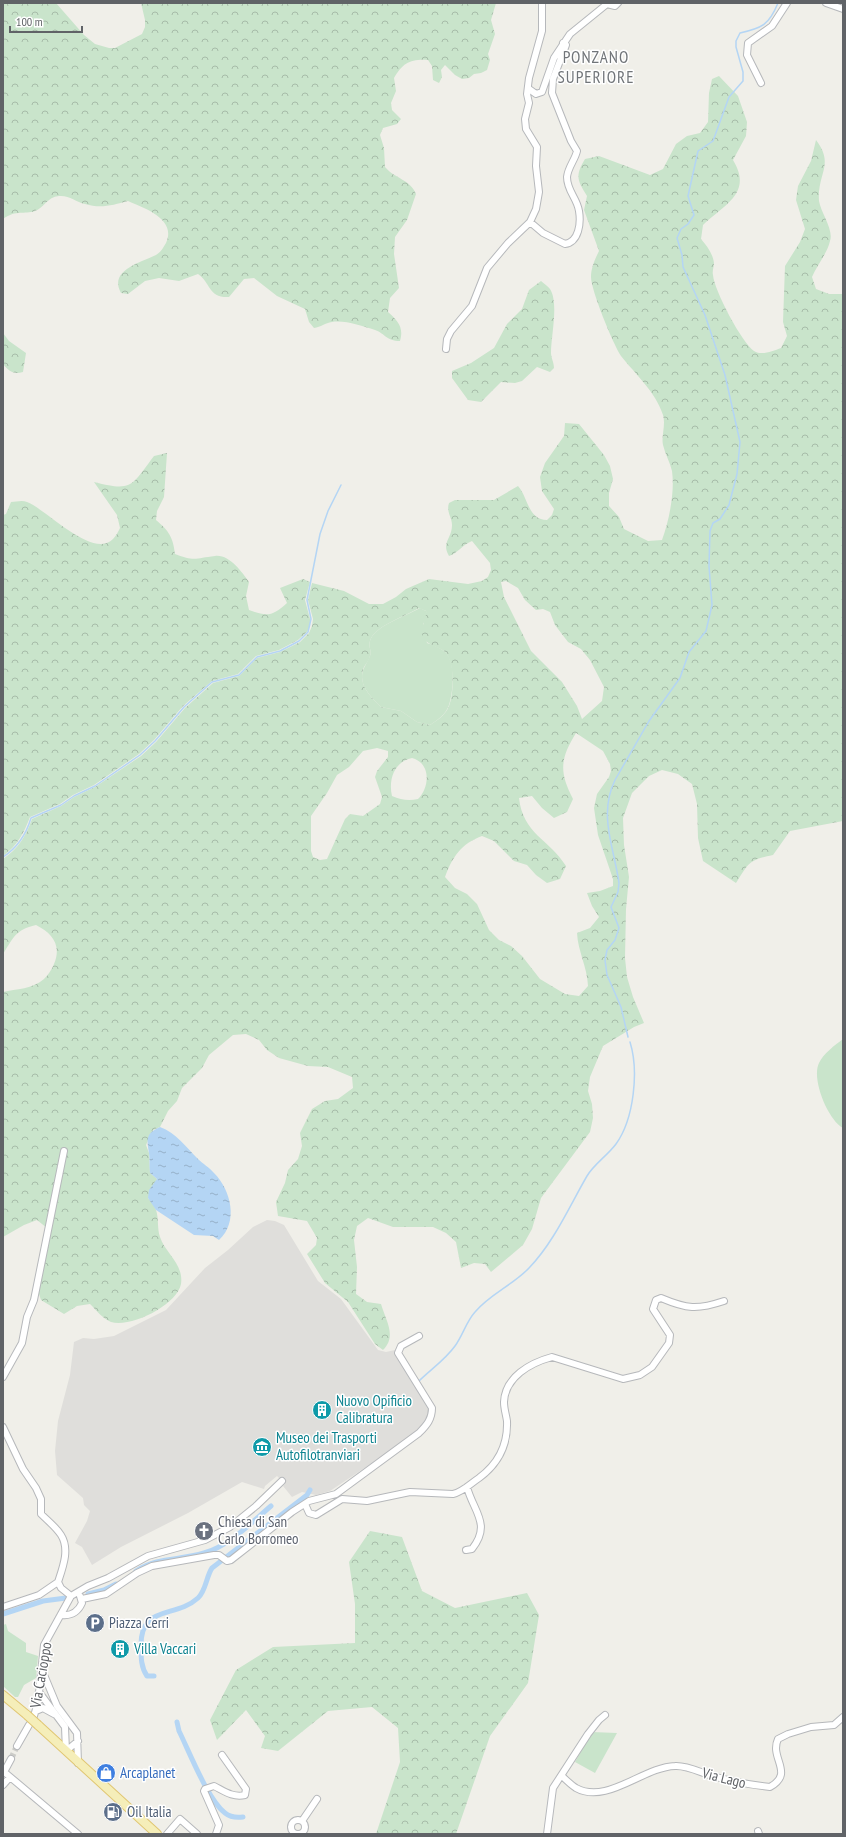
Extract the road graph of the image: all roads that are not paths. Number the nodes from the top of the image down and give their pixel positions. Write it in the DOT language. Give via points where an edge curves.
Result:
graph roads {
  1 [pos="542,3"];
  2 [pos="607,3"];
  3 [pos="787,3"];
  4 [pos="826,3"];
  5 [pos="616,4"];
  6 [pos="843,9"];
  7 [pos="563,43"];
  8 [pos="761,83"];
  9 [pos="529,89"];
  10 [pos="530,222"];
  11 [pos="446,348"];
  12 [pos="64,1151"];
  13 [pos="724,1301"];
  14 [pos="419,1336"];
  15 [pos="3,1377"];
  16 [pos="3,1427"];
  17 [pos="282,1481"];
  18 [pos="467,1487"];
  19 [pos="305,1504"];
  20 [pos="466,1550"];
  21 [pos="58,1582"];
  22 [pos="78,1591"];
  23 [pos="71,1596"];
  24 [pos="82,1599"];
  25 [pos="3,1607"];
  26 [pos="62,1615"];
  27 [pos="41,1669"];
  28 [pos="39,1692"];
  29 [pos="51,1692"];
  30 [pos="3,1694"];
  31 [pos="32,1714"];
  32 [pos="56,1715"];
  33 [pos="605,1715"];
  34 [pos="843,1717"];
  35 [pos="29,1726"];
  36 [pos="66,1736"];
  37 [pos="54,1741"];
  38 [pos="78,1741"];
  39 [pos="17,1746"];
  40 [pos="66,1751"];
  41 [pos="222,1755"];
  42 [pos="11,1759"];
  43 [pos="78,1762"];
  44 [pos="3,1771"];
  45 [pos="562,1776"];
  46 [pos="10,1777"];
  47 [pos="3,1785"];
  48 [pos="317,1799"];
  49 [pos="302,1820"];
  50 [pos="294,1833"];
  51 [pos="78,1834"];
  52 [pos="157,1834"];
  53 [pos="167,1834"];
  54 [pos="197,1834"];
  55 [pos="216,1834"];
  56 [pos="547,1834"];
  1 -- 9 [label="street" via="542,31 529,78"];
  2 -- 5 [label="street"];
  2 -- 7 [label="street" via="579,25"];
  3 -- 8 [label="street" via="772,26 748,43 747,55"];
  4 -- 6 [label="street"];
  7 -- 9 [label="street" via="554,58 542,92 536,94"];
  7 -- 10 [label="street" via="566,45 553,78 552,93 577,151 567,176 569,190 579,211 579,229 572,242 565,244 543,233"];
  9 -- 10 [label="street" via="525,119 537,147 539,192 536,209"];
  10 -- 11 [label="street" via="487,268 472,306 450,331"];
  12 -- 15 [label="street" via="34,1300 27,1317 22,1343"];
  13 -- 18 [label="street" via="697,1308 658,1299 653,1309 670,1335 669,1343 652,1367 640,1375 618,1378 552,1357 520,1372 513,1378 504,1398 506,1442 500,1457 492,1468"];
  14 -- 19 [label="street" via="401,1346 398,1355 432,1408 428,1425 336,1494"];
  16 -- 21 [label="street" via="41,1499 41,1514 59,1532 64,1542 65,1557"];
  17 -- 22 [label="street" via="230,1527 205,1540 148,1556"];
  18 -- 19 [label="street" via="453,1494 410,1492 367,1501 342,1499 316,1515 309,1513"];
  18 -- 20 [label="street" via="482,1531 472,1549"];
  19 -- 24 [label="street" via="232,1560 214,1555 152,1566 106,1594"];
  21 -- 23 [label="street"];
  21 -- 25 [label="street" via="39,1595"];
  22 -- 23 [label="street"];
  22 -- 24 [label="street"];
  23 -- 26 [label="street, Via Cacioppo"];
  24 -- 26 [label="street" via="77,1612"];
  26 -- 27 [label="street, Via Cacioppo" via="46,1639"];
  27 -- 28 [label="street, Via Cacioppo"];
  27 -- 29 [label="street"];
  28 -- 29 [label="street"];
  28 -- 31 [label="street, Via Cacioppo"];
  28 -- 32 [label="street"];
  29 -- 38 [label="street" via="57,1706 77,1733"];
  30 -- 31 [label="main road"];
  31 -- 32 [label="street" via="43,1708"];
  31 -- 37 [label="main road, bridge" via="38,1726"];
  32 -- 36 [label="street" via="65,1727"];
  33 -- 45 [label="street" via="588,1734"];
  34 -- 45 [label="street, Via Lago" via="834,1725 811,1727 778,1740 775,1750 781,1775 776,1784 770,1787 676,1766 636,1777 607,1791 581,1790"];
  35 -- 39 [label="street, Via Cacioppo"];
  36 -- 37 [label="street"];
  36 -- 40 [label="street"];
  37 -- 40 [label="main road"];
  38 -- 40 [label="street"];
  38 -- 43 [label="street"];
  40 -- 43 [label="main road"];
  41 -- 55 [label="street" via="246,1789 246,1793 239,1797 208,1787 204,1791 219,1825"];
  42 -- 44 [label="street"];
  43 -- 52 [label="main road"];
  44 -- 46 [label="street"];
  45 -- 56 [label="street" via="553,1788"];
  46 -- 47 [label="street"];
  46 -- 51 [label="street"];
  48 -- 49 [label="street"];
  49 -- 50 [label="street" via="293,1822 291,1829"];
  49 -- 50 [label="street" via="304,1830 299,1834"];
  53 -- 54 [label="street" via="180,1819"];
}
